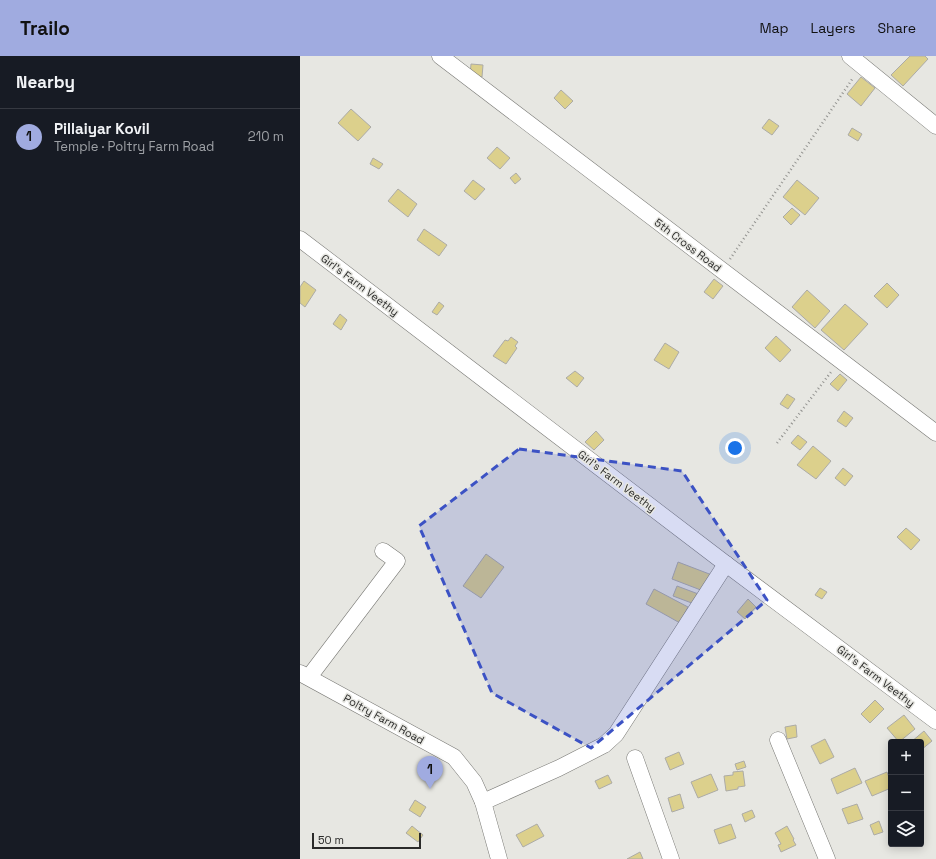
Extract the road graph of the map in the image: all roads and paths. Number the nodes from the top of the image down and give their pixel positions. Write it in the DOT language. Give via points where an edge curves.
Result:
graph roads {
  1 [pos="440,56"];
  2 [pos="856,61"];
  3 [pos="936,126"];
  4 [pos="302,244"];
  5 [pos="722,271"];
  6 [pos="840,361"];
  7 [pos="936,433"];
  8 [pos="777,443"];
  9 [pos="383,551"];
  10 [pos="726,564"];
  11 [pos="304,675"];
  12 [pos="936,721"];
  13 [pos="778,740"];
  14 [pos="635,758"];
  15 [pos="483,802"];
  16 [pos="499,859"];
  17 [pos="671,859"];
  18 [pos="827,859"];
  1 -- 5 [label="street, 5th Cross Road"];
  2 -- 3 [label="street"];
  2 -- 5 [label="path"];
  4 -- 10 [label="street, Girl's Farm Veethy"];
  5 -- 6 [label="street, 5th Cross Road"];
  6 -- 7 [label="street, 5th Cross Road"];
  6 -- 8 [label="path"];
  9 -- 11 [label="street" via="397,561"];
  10 -- 12 [label="street, Girl's Farm Veethy"];
  10 -- 15 [label="street" via="616,734 604,745"];
  11 -- 15 [label="street, Poltry Farm Road" via="454,757 474,782"];
  13 -- 18 [label="street"];
  14 -- 17 [label="street"];
  15 -- 16 [label="street, Poltry Farm Road"];
}
